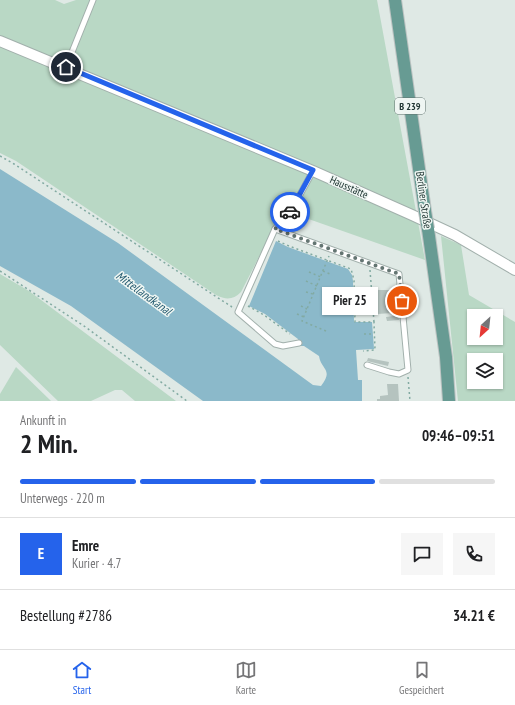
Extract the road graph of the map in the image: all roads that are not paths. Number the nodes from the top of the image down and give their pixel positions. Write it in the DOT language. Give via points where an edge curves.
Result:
graph roads {
  1 [pos="93,0"];
  2 [pos="395,0"];
  3 [pos="0,41"];
  4 [pos="66,67"];
  5 [pos="313,170"];
  6 [pos="275,229"];
  7 [pos="515,270"];
  8 [pos="299,343"];
  9 [pos="367,365"];
  10 [pos="449,401"];
  1 -- 4 [label="lane"];
  2 -- 10 [label="main road, Berliner Straße / B 239, bridge" via="446,357"];
  3 -- 4 [label="street, Hausstätte"];
  4 -- 5 [label="street, Hausstätte"];
  5 -- 6 [label="lane" via="292,209"];
  5 -- 7 [label="street, Hausstätte" via="455,235"];
  6 -- 8 [label="lane" via="238,312 275,344 283,346"];
  6 -- 9 [label="lane" via="399,274 408,370 399,374"];
}
